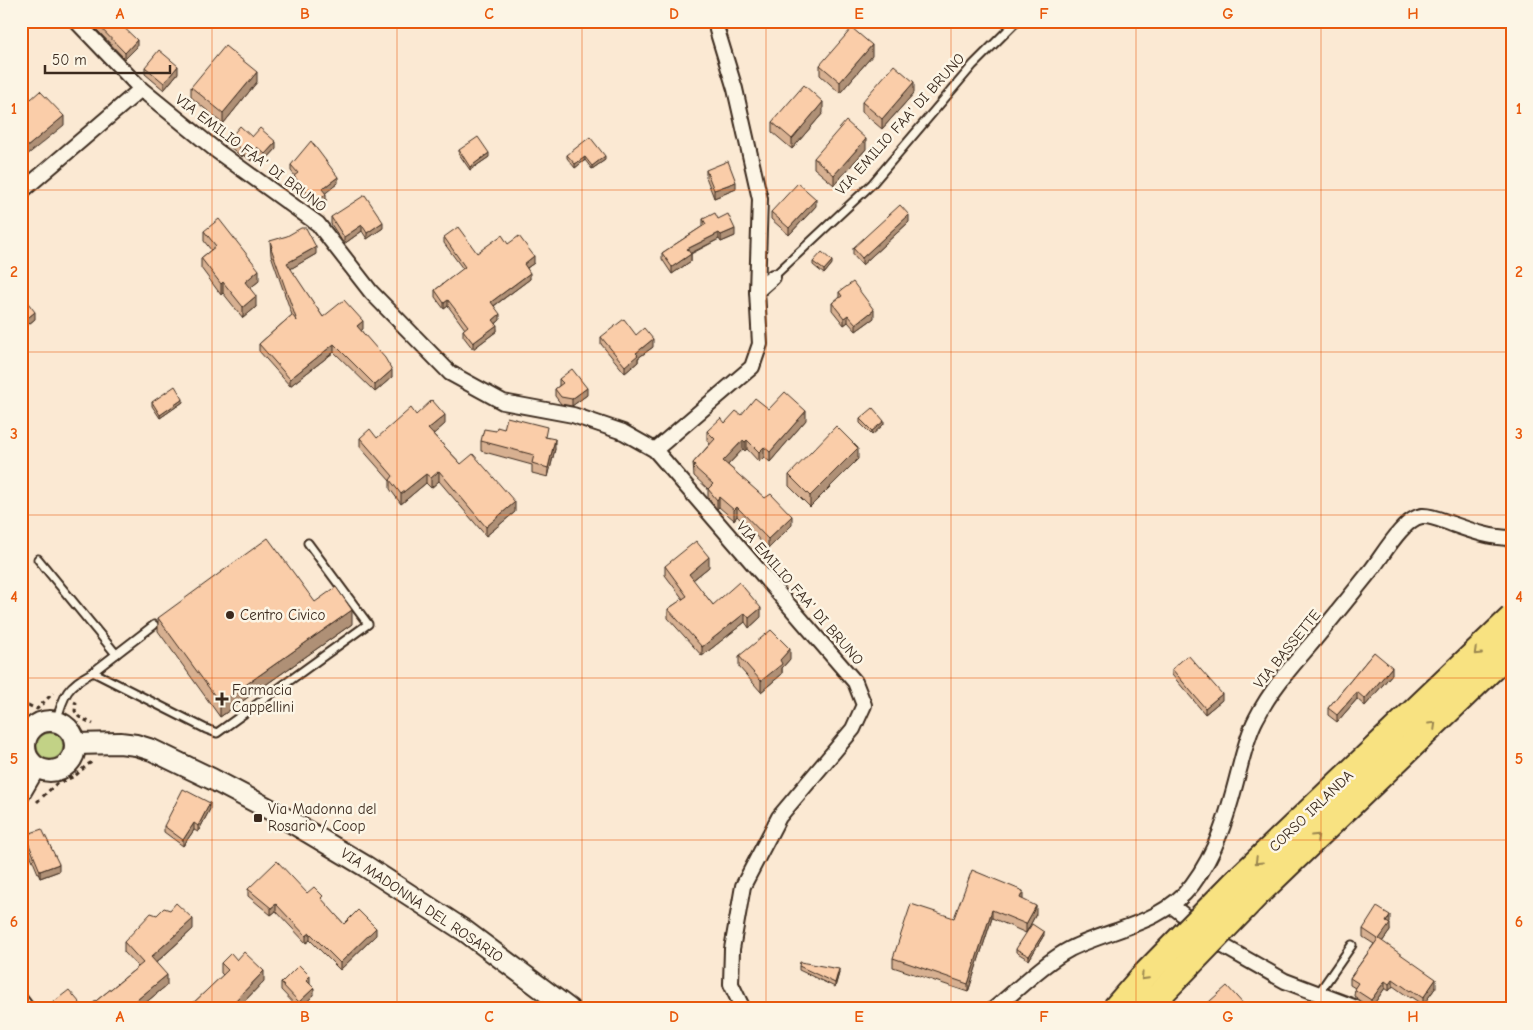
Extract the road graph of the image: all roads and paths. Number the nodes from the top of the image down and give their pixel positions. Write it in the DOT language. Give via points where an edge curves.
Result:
graph roads {
  1 [pos="76,21"];
  2 [pos="1017,21"];
  3 [pos="717,30"];
  4 [pos="141,89"];
  5 [pos="22,192"];
  6 [pos="773,277"];
  7 [pos="758,291"];
  8 [pos="655,450"];
  9 [pos="1512,538"];
  10 [pos="308,543"];
  11 [pos="38,559"];
  12 [pos="1512,618"];
  13 [pos="154,625"];
  14 [pos="1512,649"];
  15 [pos="116,654"];
  16 [pos="93,672"];
  17 [pos="53,693"];
  18 [pos="21,702"];
  19 [pos="75,702"];
  20 [pos="56,722"];
  21 [pos="97,725"];
  22 [pos="25,728"];
  23 [pos="75,744"];
  24 [pos="95,761"];
  25 [pos="38,768"];
  26 [pos="27,801"];
  27 [pos="1172,906"];
  28 [pos="1352,945"];
  29 [pos="1318,995"];
  30 [pos="21,1001"];
  31 [pos="27,1009"];
  32 [pos="569,1009"];
  33 [pos="743,1009"];
  34 [pos="994,1009"];
  35 [pos="1115,1009"];
  36 [pos="1146,1009"];
  37 [pos="1359,1009"];
  1 -- 4 [label="street, VIA EMILIO FAA' DI BRUNO"];
  2 -- 6 [label="lane, VIA EMILIO FAA' DI BRUNO" via="973,65 872,184"];
  3 -- 7 [label="street" via="735,89 760,199"];
  4 -- 5 [label="street"];
  4 -- 8 [label="street, VIA EMILIO FAA' DI BRUNO" via="217,151 318,224 371,292 450,373 503,402 573,416 623,432"];
  6 -- 7 [label="street, VIA EMILIO FAA' DI BRUNO"];
  7 -- 8 [label="street" via="760,344 752,366"];
  8 -- 33 [label="street, VIA EMILIO FAA' DI BRUNO" via="855,682 864,705 853,729 779,817 743,886 732,949 731,984"];
  9 -- 27 [label="street, VIA BASSETTE" via="1480,533 1432,517 1421,516 1408,523 1269,696 1255,720 1229,809 1210,857 1192,885"];
  10 -- 16 [label="lane" via="368,624 217,733"];
  11 -- 15 [label="lane"];
  12 -- 35 [label="highway, CORSO IRLANDA, one-way, bridge" via="1239,879"];
  13 -- 15 [label="lane"];
  36 -- 14 [label="highway, CORSO IRLANDA, one-way, bridge" via="1256,895"];
  15 -- 16 [label="lane"];
  16 -- 20 [label="lane" via="69,688"];
  17 -- 18 [label="path" via="37,709"];
  19 -- 21 [label="path" via="79,717"];
  20 -- 22 [label="street" via="44,721"];
  20 -- 23 [label="street" via="67,728"];
  22 -- 25 [label="street" via="25,752"];
  23 -- 25 [label="street" via="72,757 63,767 51,771"];
  23 -- 32 [label="street, VIA MADONNA DEL ROSARIO" via="136,745 220,783 365,866 465,931"];
  24 -- 26 [label="path" via="75,776"];
  25 -- 26 [label="street"];
  27 -- 29 [label="street" via="1225,947 1285,981"];
  27 -- 34 [label="street, VIA BASSETTE" via="1069,950"];
  28 -- 29 [label="lane"];
  29 -- 37 [label="street"];
  30 -- 31 [label="street"];
}
